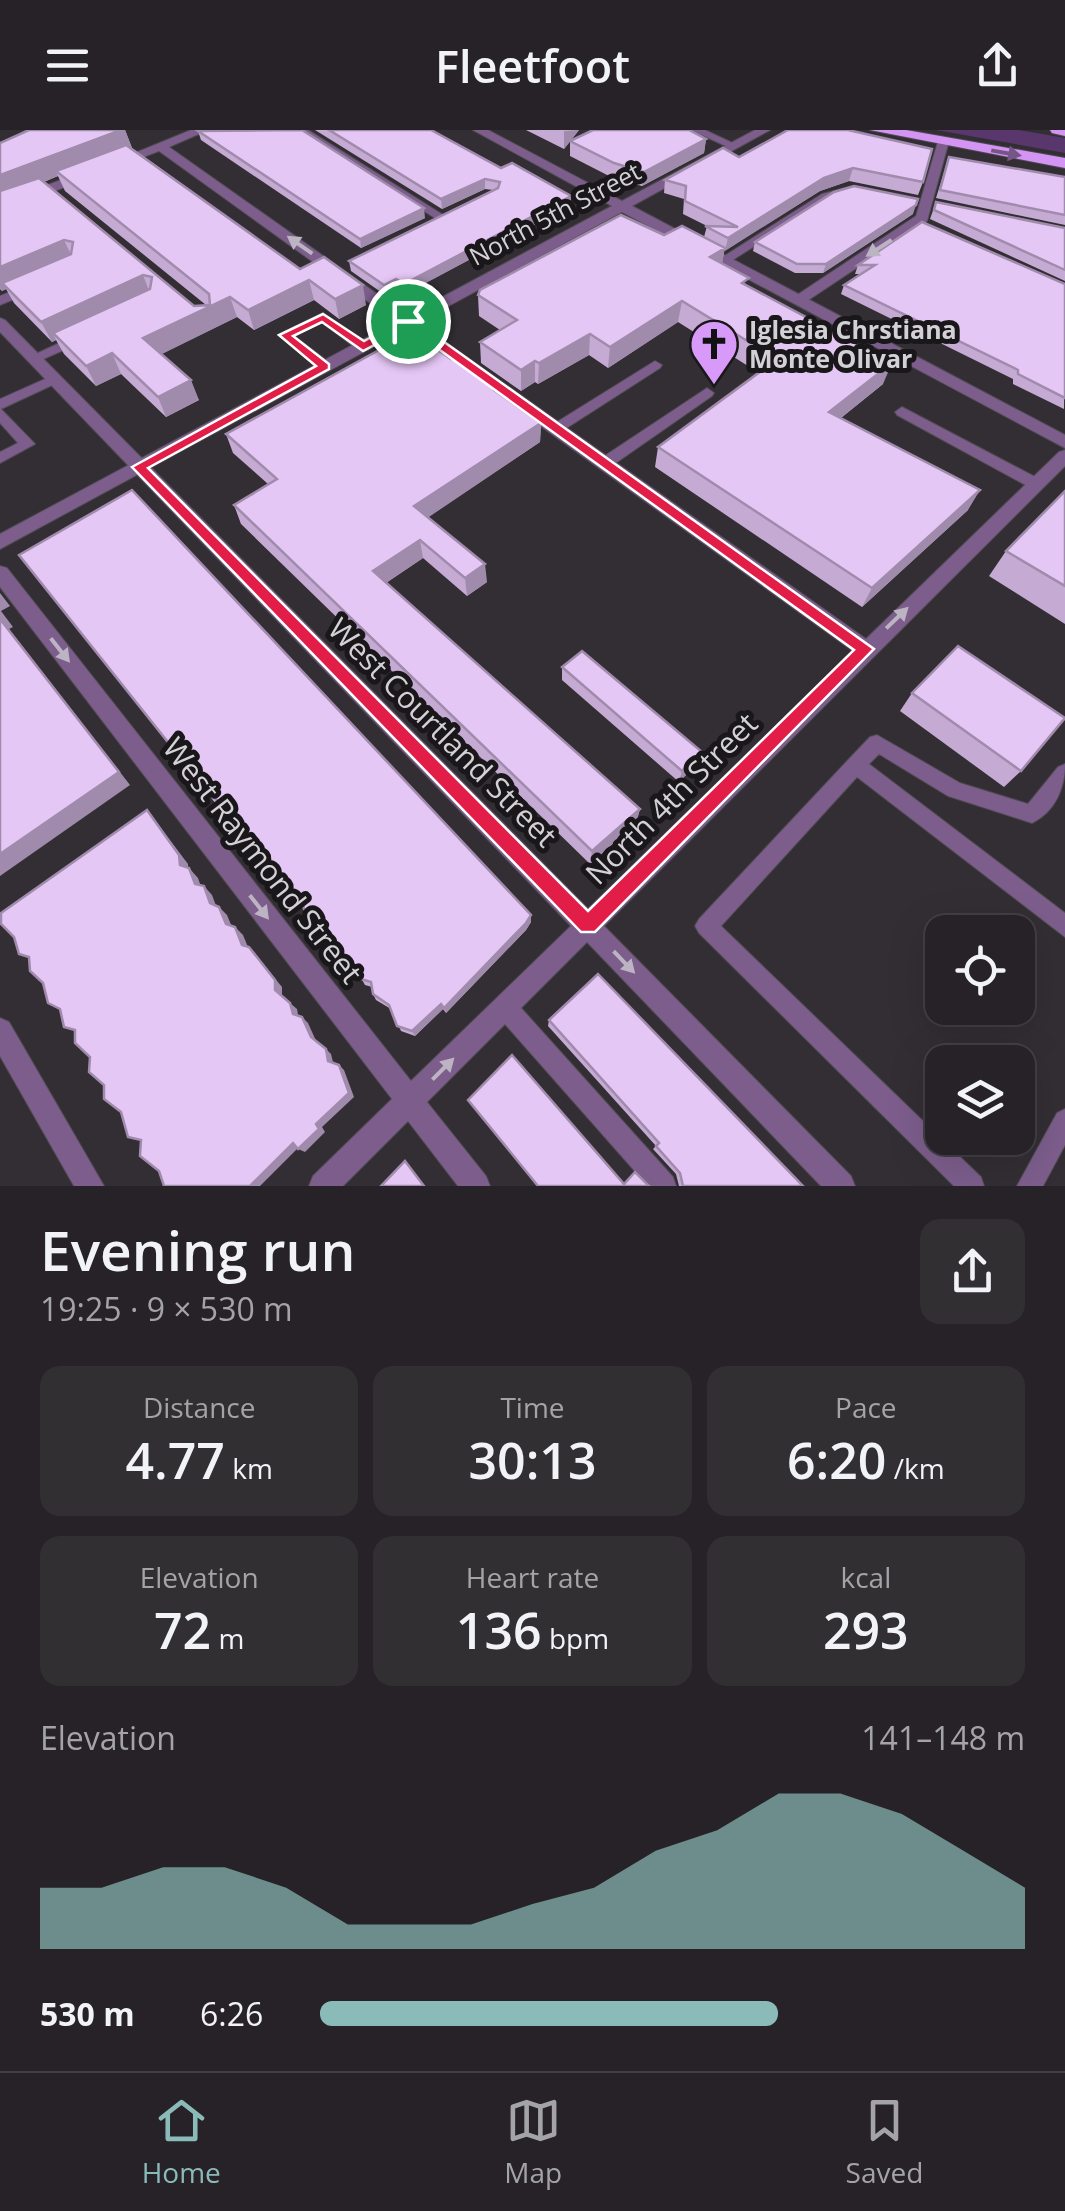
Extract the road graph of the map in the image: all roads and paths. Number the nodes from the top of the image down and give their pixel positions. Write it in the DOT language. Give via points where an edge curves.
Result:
graph roads {
  1 [pos="202,130"];
  2 [pos="301,130"];
  3 [pos="479,130"];
  4 [pos="696,130"];
  5 [pos="764,130"];
  6 [pos="878,130"];
  7 [pos="942,142"];
  8 [pos="160,146"];
  9 [pos="734,146"];
  10 [pos="1065,163"];
  11 [pos="863,190"];
  12 [pos="919,200"];
  13 [pos="940,204"];
  14 [pos="621,206"];
  15 [pos="0,208"];
  16 [pos="458,210"];
  17 [pos="442,218"];
  18 [pos="424,227"];
  19 [pos="724,260"];
  20 [pos="353,261"];
  21 [pos="335,270"];
  22 [pos="39,284"];
  23 [pos="799,300"];
  24 [pos="0,301"];
  25 [pos="408,321"];
  26 [pos="0,323"];
  27 [pos="88,334"];
  28 [pos="363,347"];
  29 [pos="34,358"];
  30 [pos="655,365"];
  31 [pos="324,366"];
  32 [pos="54,379"];
  33 [pos="707,393"];
  34 [pos="0,405"];
  35 [pos="902,412"];
  36 [pos="0,414"];
  37 [pos="557,428"];
  38 [pos="1065,442"];
  39 [pos="1065,456"];
  40 [pos="0,458"];
  41 [pos="605,462"];
  42 [pos="139,467"];
  43 [pos="1036,484"];
  44 [pos="0,542"];
  45 [pos="0,573"];
  46 [pos="866,649"];
  47 [pos="856,765"];
  48 [pos="1065,773"];
  49 [pos="588,925"];
  50 [pos="1065,926"];
  51 [pos="505,1007"];
  52 [pos="0,1031"];
  53 [pos="411,1101"];
  54 [pos="1065,1120"];
  55 [pos="90,1186"];
  56 [pos="323,1186"];
  57 [pos="476,1186"];
  58 [pos="664,1186"];
  59 [pos="841,1186"];
  60 [pos="972,1186"];
  61 [pos="1029,1186"];
  1 -- 8 [label="street"];
  2 -- 17 [label="lane"];
  3 -- 14 [label="street"];
  4 -- 9 [label="lane"];
  5 -- 9 [label="street, North 5th Street"];
  6 -- 7 [label="highway"];
  7 -- 10 [label="highway, one-way"];
  7 -- 12 [label="street"];
  8 -- 15 [label="street"];
  21 -- 8 [label="street, one-way"];
  9 -- 14 [label="street, North 5th Street"];
  11 -- 19 [label="lane" via="826,196"];
  12 -- 13 [label="lane"];
  12 -- 23 [label="street, one-way" via="924,224"];
  14 -- 19 [label="street"];
  14 -- 25 [label="street, North 5th Street"];
  16 -- 17 [label="lane"];
  17 -- 18 [label="lane"];
  19 -- 23 [label="street"];
  20 -- 21 [label="lane"];
  21 -- 25 [label="street"];
  22 -- 24 [label="lane"];
  23 -- 38 [label="street"];
  25 -- 28 [label="street, North 5th Street"];
  25 -- 37 [label="street"];
  26 -- 29 [label="street, West Courtland Street"];
  27 -- 29 [label="lane"];
  28 -- 31 [label="street, North 5th Street"];
  28 -- 31 [label="lane" via="323,318 285,335"];
  29 -- 32 [label="street, West Courtland Street"];
  30 -- 37 [label="lane"];
  31 -- 42 [label="street, North 5th Street"];
  32 -- 34 [label="lane"];
  32 -- 42 [label="street, West Courtland Street"];
  33 -- 41 [label="lane"];
  35 -- 43 [label="lane"];
  36 -- 40 [label="lane" via="28,444"];
  37 -- 41 [label="street"];
  39 -- 43 [label="street, North 4th Street"];
  41 -- 46 [label="street"];
  42 -- 44 [label="street, North 5th Street"];
  42 -- 49 [label="street, West Courtland Street"];
  46 -- 43 [label="street, North 4th Street, one-way"];
  45 -- 53 [label="street, West Raymond Street, one-way"];
  46 -- 49 [label="street, North 4th Street"];
  47 -- 48 [label="lane" via="877,743 955,790 1032,814"];
  47 -- 50 [label="lane"];
  47 -- 60 [label="lane" via="706,926"];
  49 -- 51 [label="street, North 4th Street"];
  49 -- 59 [label="street, West Courtland Street, one-way"];
  53 -- 51 [label="street, North 4th Street, one-way"];
  51 -- 58 [label="lane"];
  52 -- 55 [label="street"];
  53 -- 56 [label="street, North 4th Street"];
  53 -- 57 [label="street, West Raymond Street"];
  54 -- 61 [label="lane"];
}
